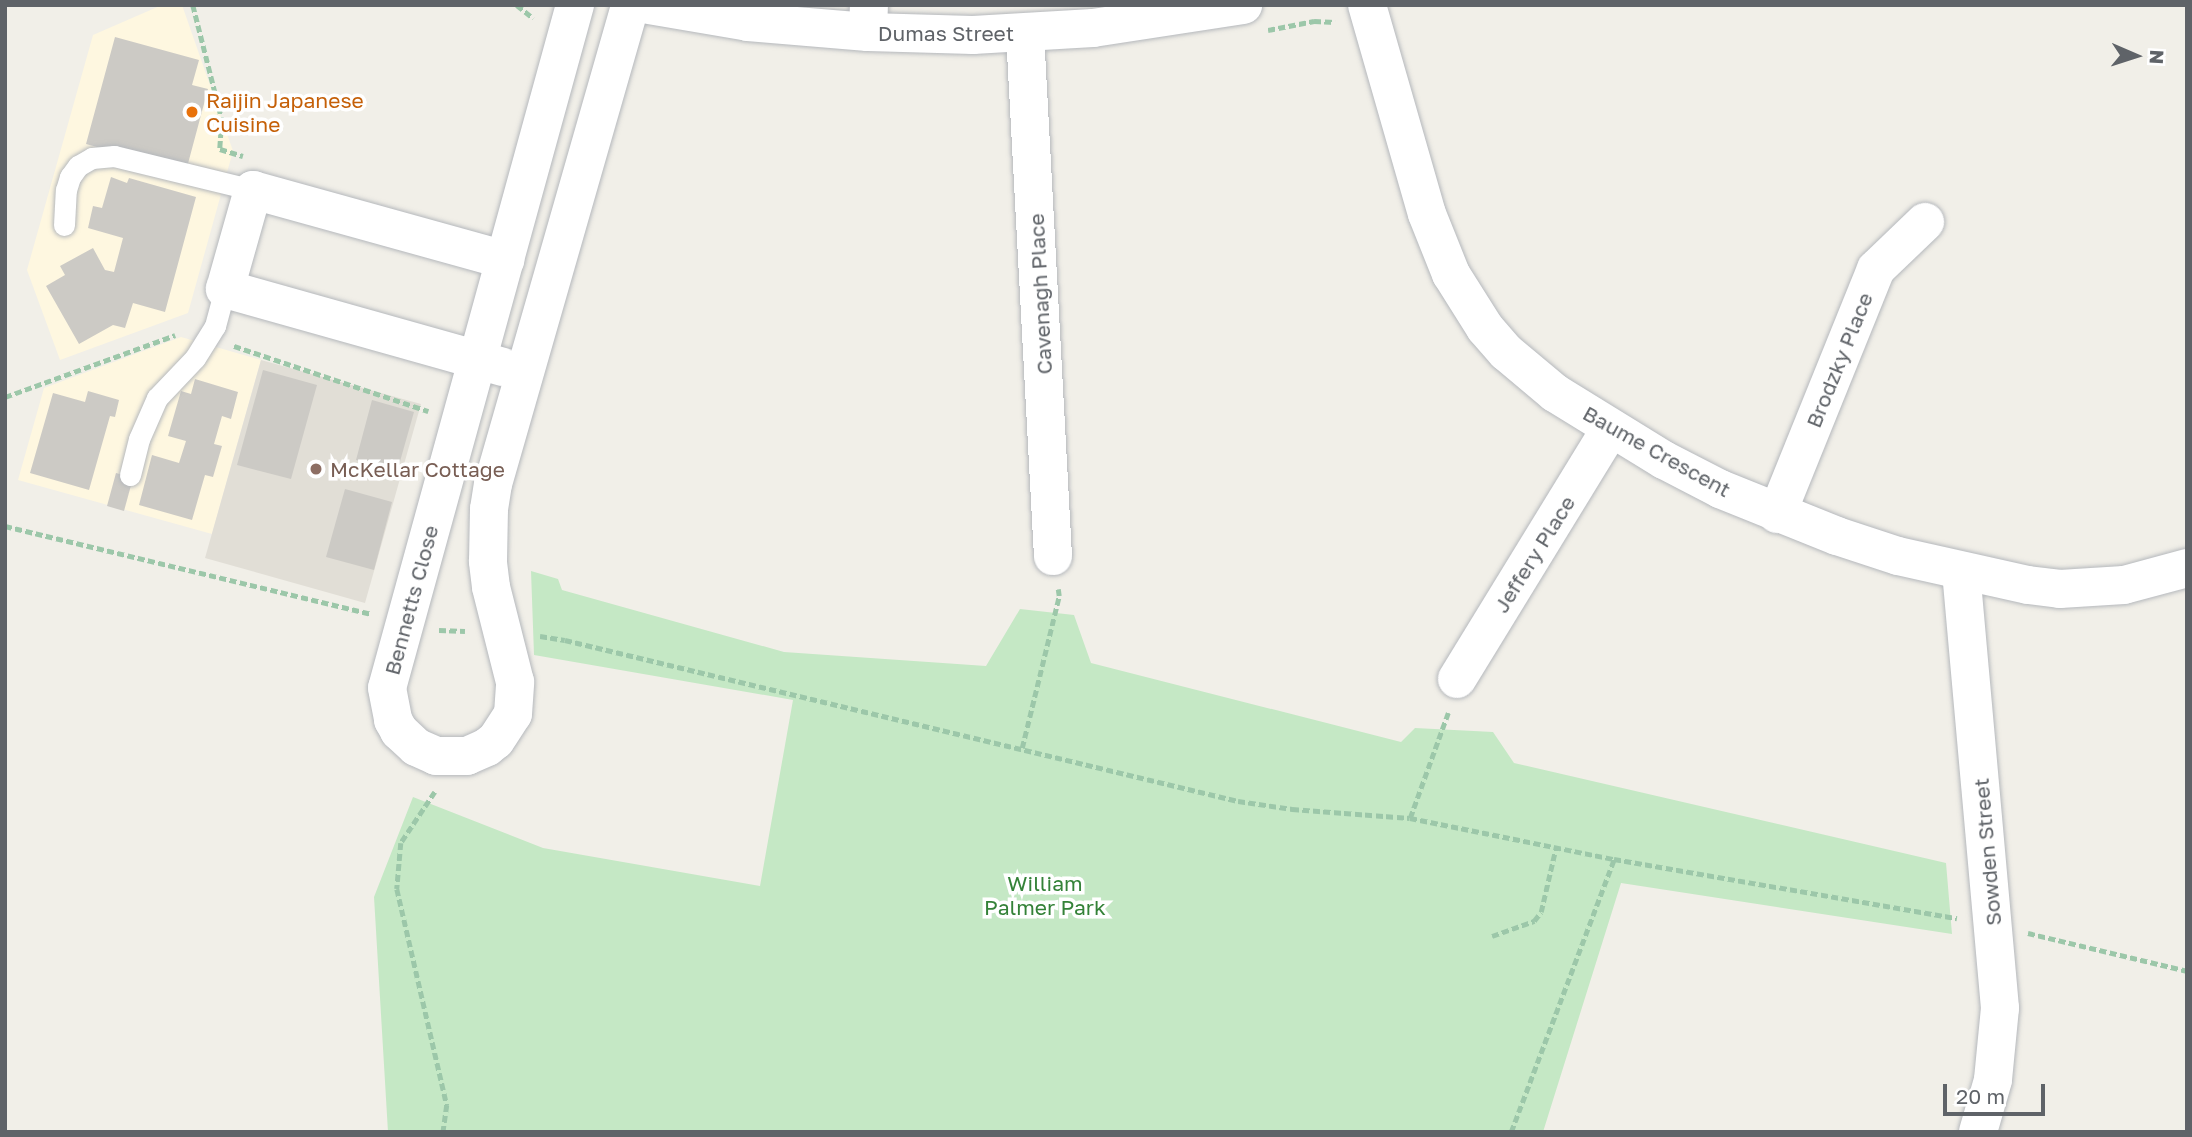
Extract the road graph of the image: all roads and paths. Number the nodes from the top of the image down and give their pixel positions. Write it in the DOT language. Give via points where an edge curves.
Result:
graph roads {
  1 [pos="193,5"];
  2 [pos="517,5"];
  3 [pos="575,5"];
  4 [pos="630,5"];
  5 [pos="649,5"];
  6 [pos="1243,5"];
  7 [pos="1367,5"];
  8 [pos="868,19"];
  9 [pos="538,27"];
  10 [pos="1026,33"];
  11 [pos="253,190"];
  12 [pos="1925,222"];
  13 [pos="64,225"];
  14 [pos="505,260"];
  15 [pos="225,289"];
  16 [pos="183,332"];
  17 [pos="478,360"];
  18 [pos="525,373"];
  19 [pos="5,397"];
  20 [pos="1611,429"];
  21 [pos="130,475"];
  22 [pos="1777,514"];
  23 [pos="5,526"];
  24 [pos="1054,556"];
  25 [pos="2187,568"];
  26 [pos="1961,570"];
  27 [pos="405,622"];
  28 [pos="502,631"];
  29 [pos="1457,679"];
  30 [pos="1021,748"];
  31 [pos="445,757"];
  32 [pos="1410,818"];
  33 [pos="1556,847"];
  34 [pos="1614,859"];
  35 [pos="1993,925"];
  36 [pos="1492,936"];
  37 [pos="2187,971"];
  38 [pos="443,1132"];
  39 [pos="1511,1132"];
  40 [pos="1978,1132"];
  1 -- 11 [label="path" via="222,120 220,149 243,156"];
  2 -- 9 [label="path" via="533,16"];
  3 -- 14 [label="street, Bennetts Close"];
  4 -- 18 [label="street"];
  5 -- 8 [label="street, Dumas Street" via="748,22"];
  6 -- 10 [label="street, Dumas Street" via="1147,21"];
  7 -- 20 [label="street, Baume Crescent" via="1431,224 1466,302 1530,374"];
  8 -- 10 [label="street, Dumas Street"];
  10 -- 24 [label="street, Cavenagh Place"];
  11 -- 13 [label="lane" via="114,156 92,158 70,177"];
  11 -- 14 [label="street"];
  11 -- 15 [label="street"];
  12 -- 22 [label="street, Brodzky Place" via="1876,269"];
  14 -- 17 [label="street, Bennetts Close"];
  15 -- 17 [label="street"];
  15 -- 21 [label="lane" via="215,326 195,358 157,398"];
  16 -- 19 [label="path"];
  17 -- 18 [label="street"];
  17 -- 27 [label="street, Bennetts Close"];
  18 -- 28 [label="street" via="489,509 488,561"];
  20 -- 22 [label="street, Baume Crescent" via="1675,466"];
  20 -- 29 [label="street, Jeffery Place"];
  22 -- 26 [label="street, Baume Crescent" via="1898,556"];
  23 -- 27 [label="path"];
  24 -- 30 [label="path" via="1059,596"];
  25 -- 26 [label="street, Baume Crescent" via="2123,585 2081,589 2028,585"];
  26 -- 35 [label="street, Sowden Street"];
  27 -- 28 [label="path" via="448,632"];
  27 -- 31 [label="street, Bennetts Close" via="387,688 393,720 416,747"];
  28 -- 30 [label="path" via="565,640"];
  28 -- 31 [label="street" via="516,692 508,724 487,747 467,756"];
  29 -- 32 [label="path"];
  30 -- 32 [label="path" via="1238,801"];
  31 -- 38 [label="path" via="435,794 401,843 397,889 447,1105"];
  32 -- 33 [label="path"];
  33 -- 34 [label="path"];
  33 -- 36 [label="path" via="1541,912 1534,921"];
  34 -- 35 [label="path"];
  34 -- 39 [label="path"];
  35 -- 37 [label="path"];
  35 -- 40 [label="street, Sowden Street" via="2000,1008 1998,1044"];
}
